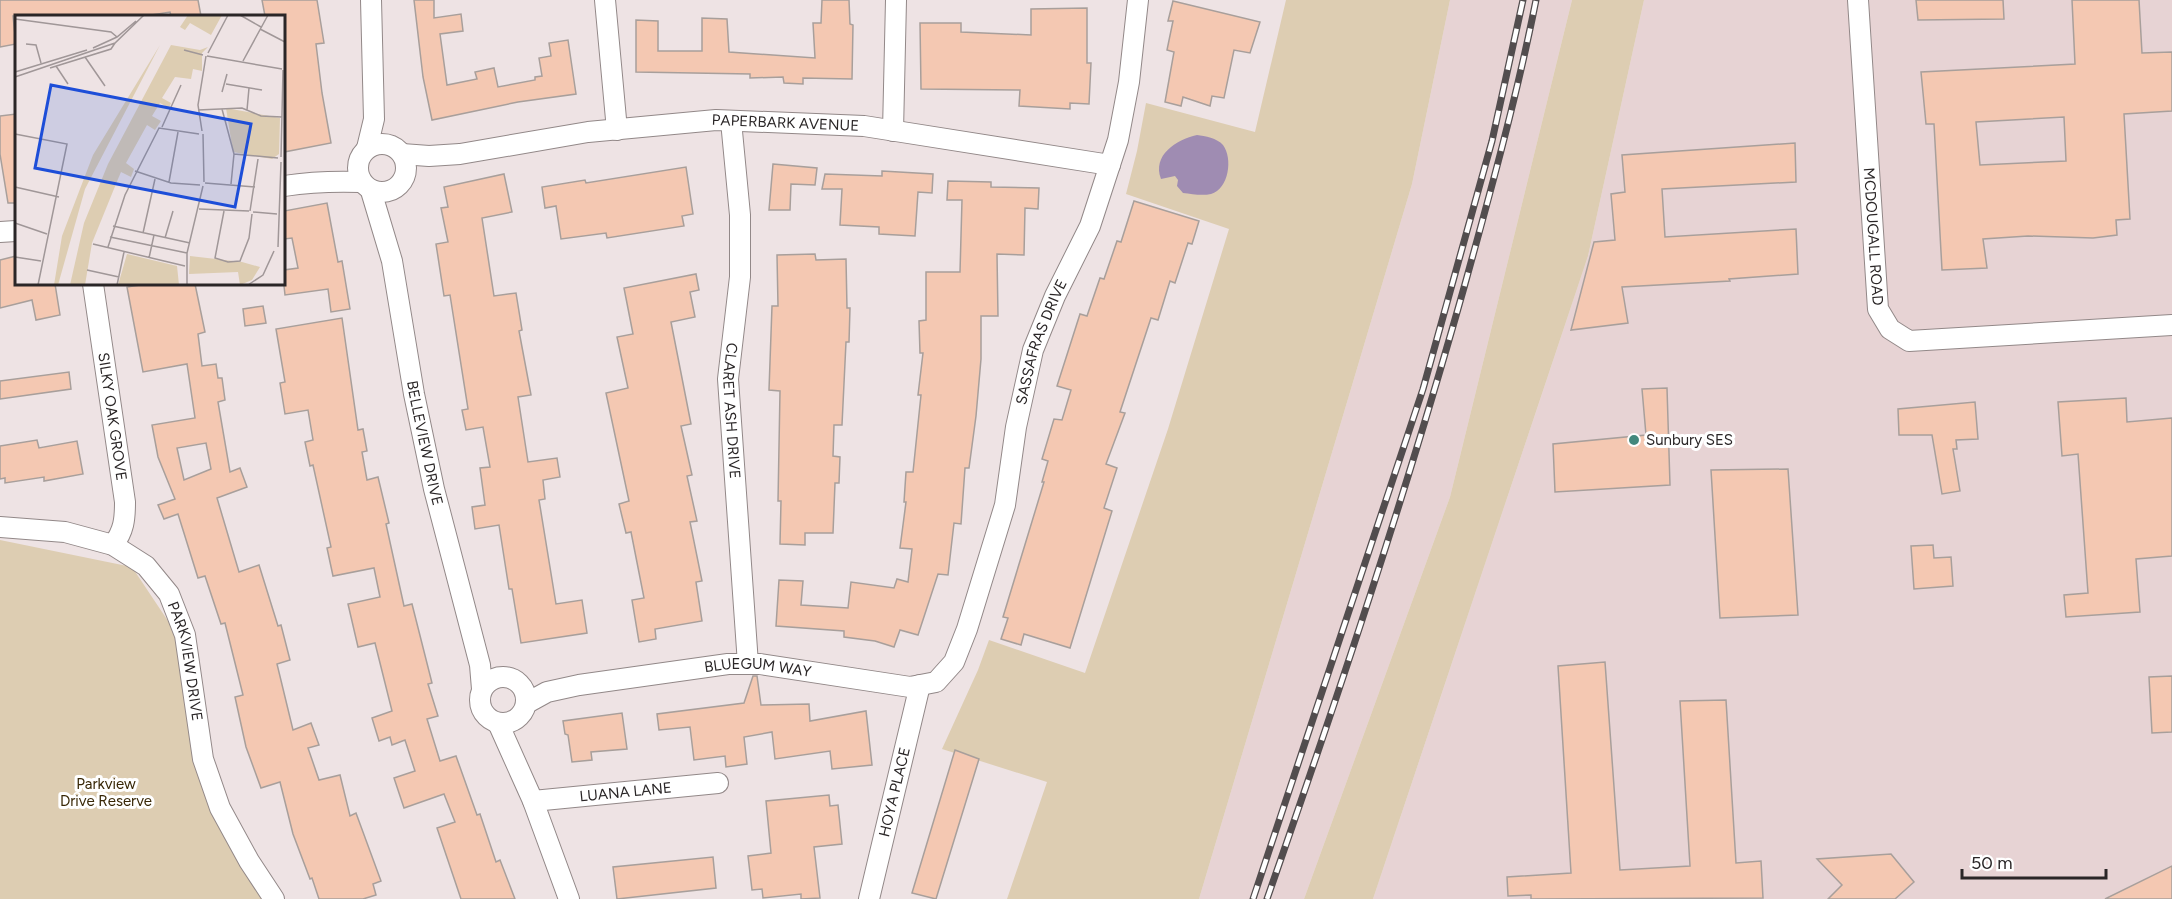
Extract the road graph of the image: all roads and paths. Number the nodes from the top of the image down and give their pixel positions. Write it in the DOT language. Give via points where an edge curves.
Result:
graph roads {
  1 [pos="372,0"];
  2 [pos="605,0"];
  3 [pos="896,0"];
  4 [pos="1138,0"];
  5 [pos="1858,0"];
  6 [pos="373,81"];
  7 [pos="731,121"];
  8 [pos="617,130"];
  9 [pos="893,131"];
  10 [pos="397,150"];
  11 [pos="363,154"];
  12 [pos="460,154"];
  13 [pos="1110,165"];
  14 [pos="306,182"];
  15 [pos="400,183"];
  16 [pos="285,186"];
  17 [pos="366,186"];
  18 [pos="15,231"];
  19 [pos="0,232"];
  20 [pos="392,261"];
  21 [pos="93,285"];
  22 [pos="2172,326"];
  23 [pos="0,527"];
  24 [pos="113,545"];
  25 [pos="468,621"];
  26 [pos="748,664"];
  27 [pos="513,681"];
  28 [pos="928,684"];
  29 [pos="579,685"];
  30 [pos="482,689"];
  31 [pos="514,715"];
  32 [pos="718,783"];
  33 [pos="533,801"];
  34 [pos="274,899"];
  35 [pos="569,899"];
  36 [pos="869,899"];
  1 -- 6 [label="street"];
  2 -- 8 [label="street"];
  3 -- 9 [label="street"];
  4 -- 13 [label="street, SASSAFRAS DRIVE" via="1129,82"];
  5 -- 22 [label="street, MCDOUGALL ROAD" via="1878,309 1890,329 1909,340"];
  6 -- 10 [label="street" via="381,121"];
  6 -- 11 [label="street" via="374,119"];
  7 -- 8 [label="street, PAPERBARK AVENUE"];
  7 -- 9 [label="street, PAPERBARK AVENUE" via="864,126"];
  7 -- 26 [label="street, CLARET ASH DRIVE" via="740,215 740,277 728,380"];
  8 -- 12 [label="street, PAPERBARK AVENUE"];
  9 -- 13 [label="street, PAPERBARK AVENUE"];
  10 -- 11 [label="street" via="382,144"];
  10 -- 12 [label="street, PAPERBARK AVENUE" via="429,156"];
  10 -- 15 [label="street" via="405,159"];
  11 -- 14 [label="street" via="345,169"];
  11 -- 17 [label="street" via="358,177"];
  12 -- 15 [label="street, PAPERBARK AVENUE" via="429,164"];
  13 -- 28 [label="street, SASSAFRAS DRIVE" via="1090,226 1033,351 1016,427 1005,506 967,629 954,662"];
  14 -- 16 [label="street"];
  14 -- 17 [label="street"];
  15 -- 17 [label="street" via="377,193"];
  15 -- 20 [label="street, BELLEVIEW DRIVE" via="392,224"];
  17 -- 20 [label="street, BELLEVIEW DRIVE"];
  18 -- 19 [label="street"];
  20 -- 25 [label="street, BELLEVIEW DRIVE" via="414,394"];
  21 -- 24 [label="street, SILKY OAK GROVE" via="125,502 124,527"];
  23 -- 24 [label="street, PARKVIEW DRIVE" via="65,532"];
  24 -- 34 [label="street, PARKVIEW DRIVE" via="146,566 170,594 185,635 206,769 220,808"];
  25 -- 27 [label="street, BELLEVIEW DRIVE" via="490,661"];
  25 -- 30 [label="street, BELLEVIEW DRIVE"];
  26 -- 28 [label="street, BLUEGUM WAY" via="910,687"];
  26 -- 29 [label="street, BLUEGUM WAY"];
  27 -- 29 [label="street, BLUEGUM WAY"];
  27 -- 30 [label="street" via="498,677"];
  27 -- 31 [label="street" via="525,691"];
  28 -- 36 [label="street, HOYA PLACE"];
  29 -- 31 [label="street, BLUEGUM WAY" via="547,692"];
  30 -- 31 [label="street" via="480,708 485,716"];
  31 -- 33 [label="street" via="518,766"];
  32 -- 33 [label="street, LUANA LANE"];
  33 -- 35 [label="street"];
}
